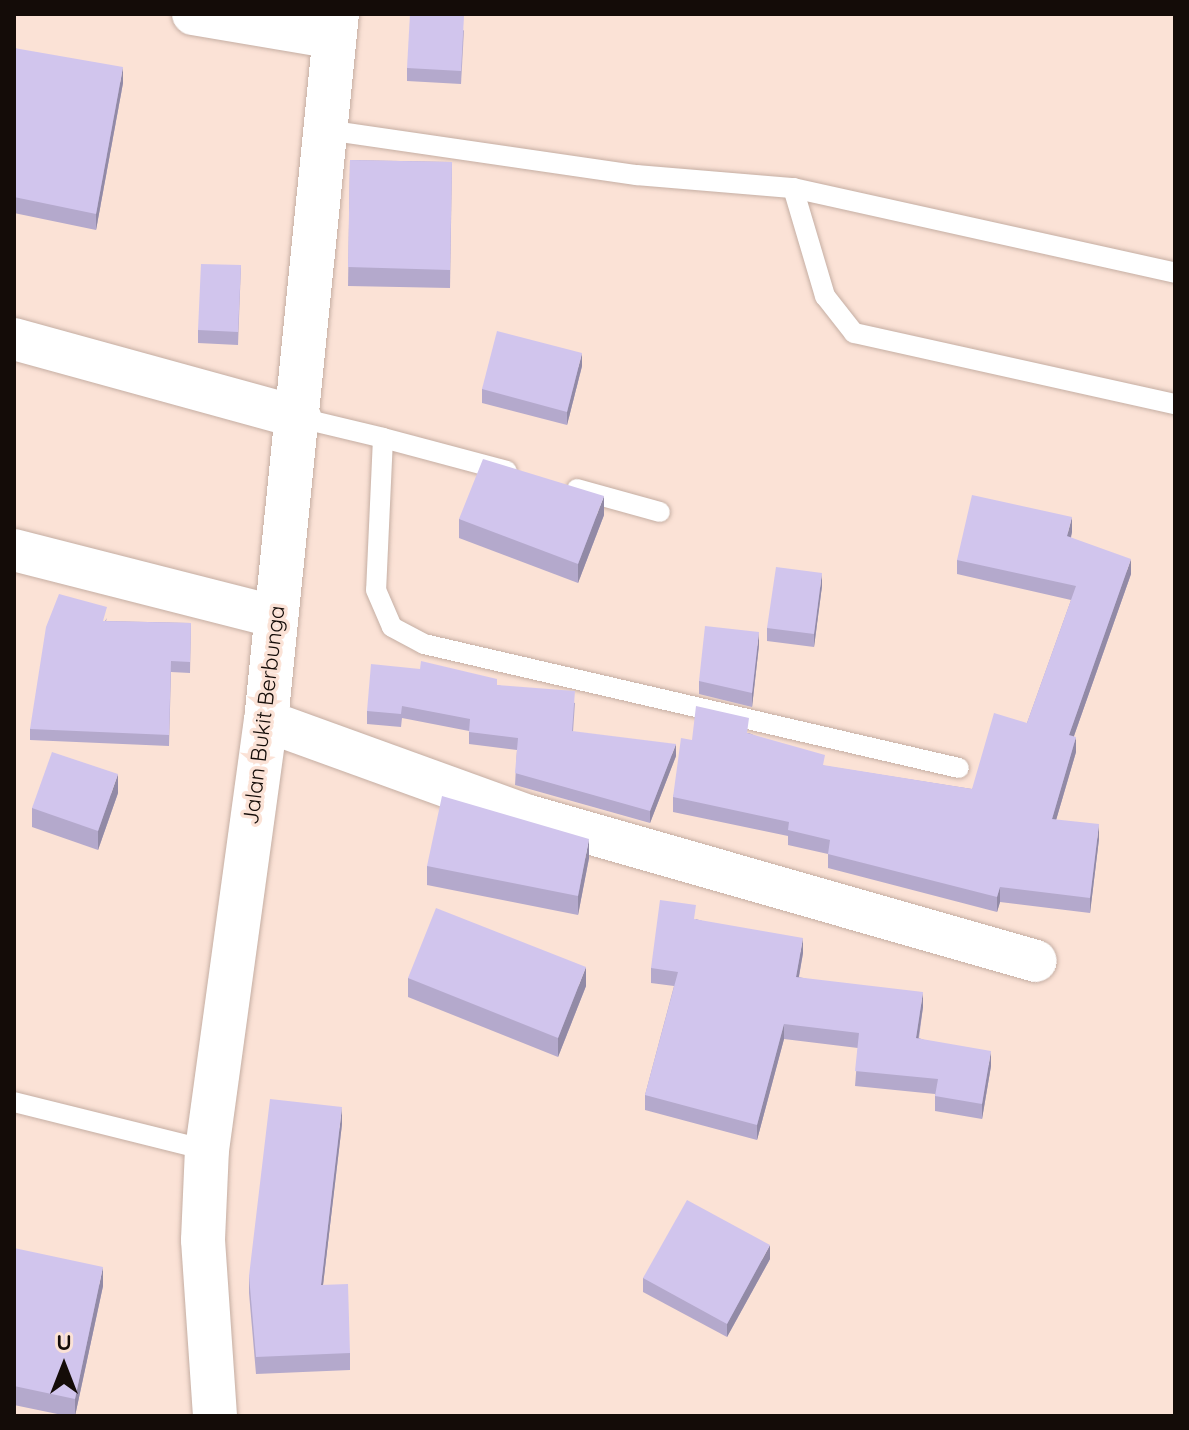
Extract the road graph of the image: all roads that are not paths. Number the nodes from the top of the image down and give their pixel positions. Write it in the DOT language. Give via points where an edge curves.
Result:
graph roads {
  1 [pos="193,14"];
  2 [pos="336,26"];
  3 [pos="327,130"];
  4 [pos="793,188"];
  5 [pos="1175,273"];
  6 [pos="14,339"];
  7 [pos="1175,404"];
  8 [pos="300,418"];
  9 [pos="383,438"];
  10 [pos="660,512"];
  11 [pos="14,550"];
  12 [pos="277,617"];
  13 [pos="266,721"];
  14 [pos="959,768"];
  15 [pos="1036,961"];
  16 [pos="14,1102"];
  17 [pos="207,1150"];
  18 [pos="215,1416"];
  1 -- 2 [label="street"];
  2 -- 3 [label="main road, Jalan Bukit Berbunga"];
  3 -- 4 [label="lane" via="637,175"];
  3 -- 8 [label="main road, Jalan Bukit Berbunga"];
  4 -- 5 [label="lane"];
  4 -- 7 [label="lane" via="825,296 854,333"];
  6 -- 8 [label="street"];
  8 -- 9 [label="lane"];
  8 -- 12 [label="main road, Jalan Bukit Berbunga"];
  9 -- 10 [label="lane"];
  9 -- 14 [label="lane" via="376,590 392,627 424,644"];
  11 -- 12 [label="street"];
  12 -- 13 [label="main road, Jalan Bukit Berbunga"];
  13 -- 15 [label="street" via="529,816"];
  13 -- 17 [label="main road, Jalan Bukit Berbunga"];
  16 -- 17 [label="lane"];
  17 -- 18 [label="main road, Jalan Bukit Berbunga" via="203,1240"];
}
